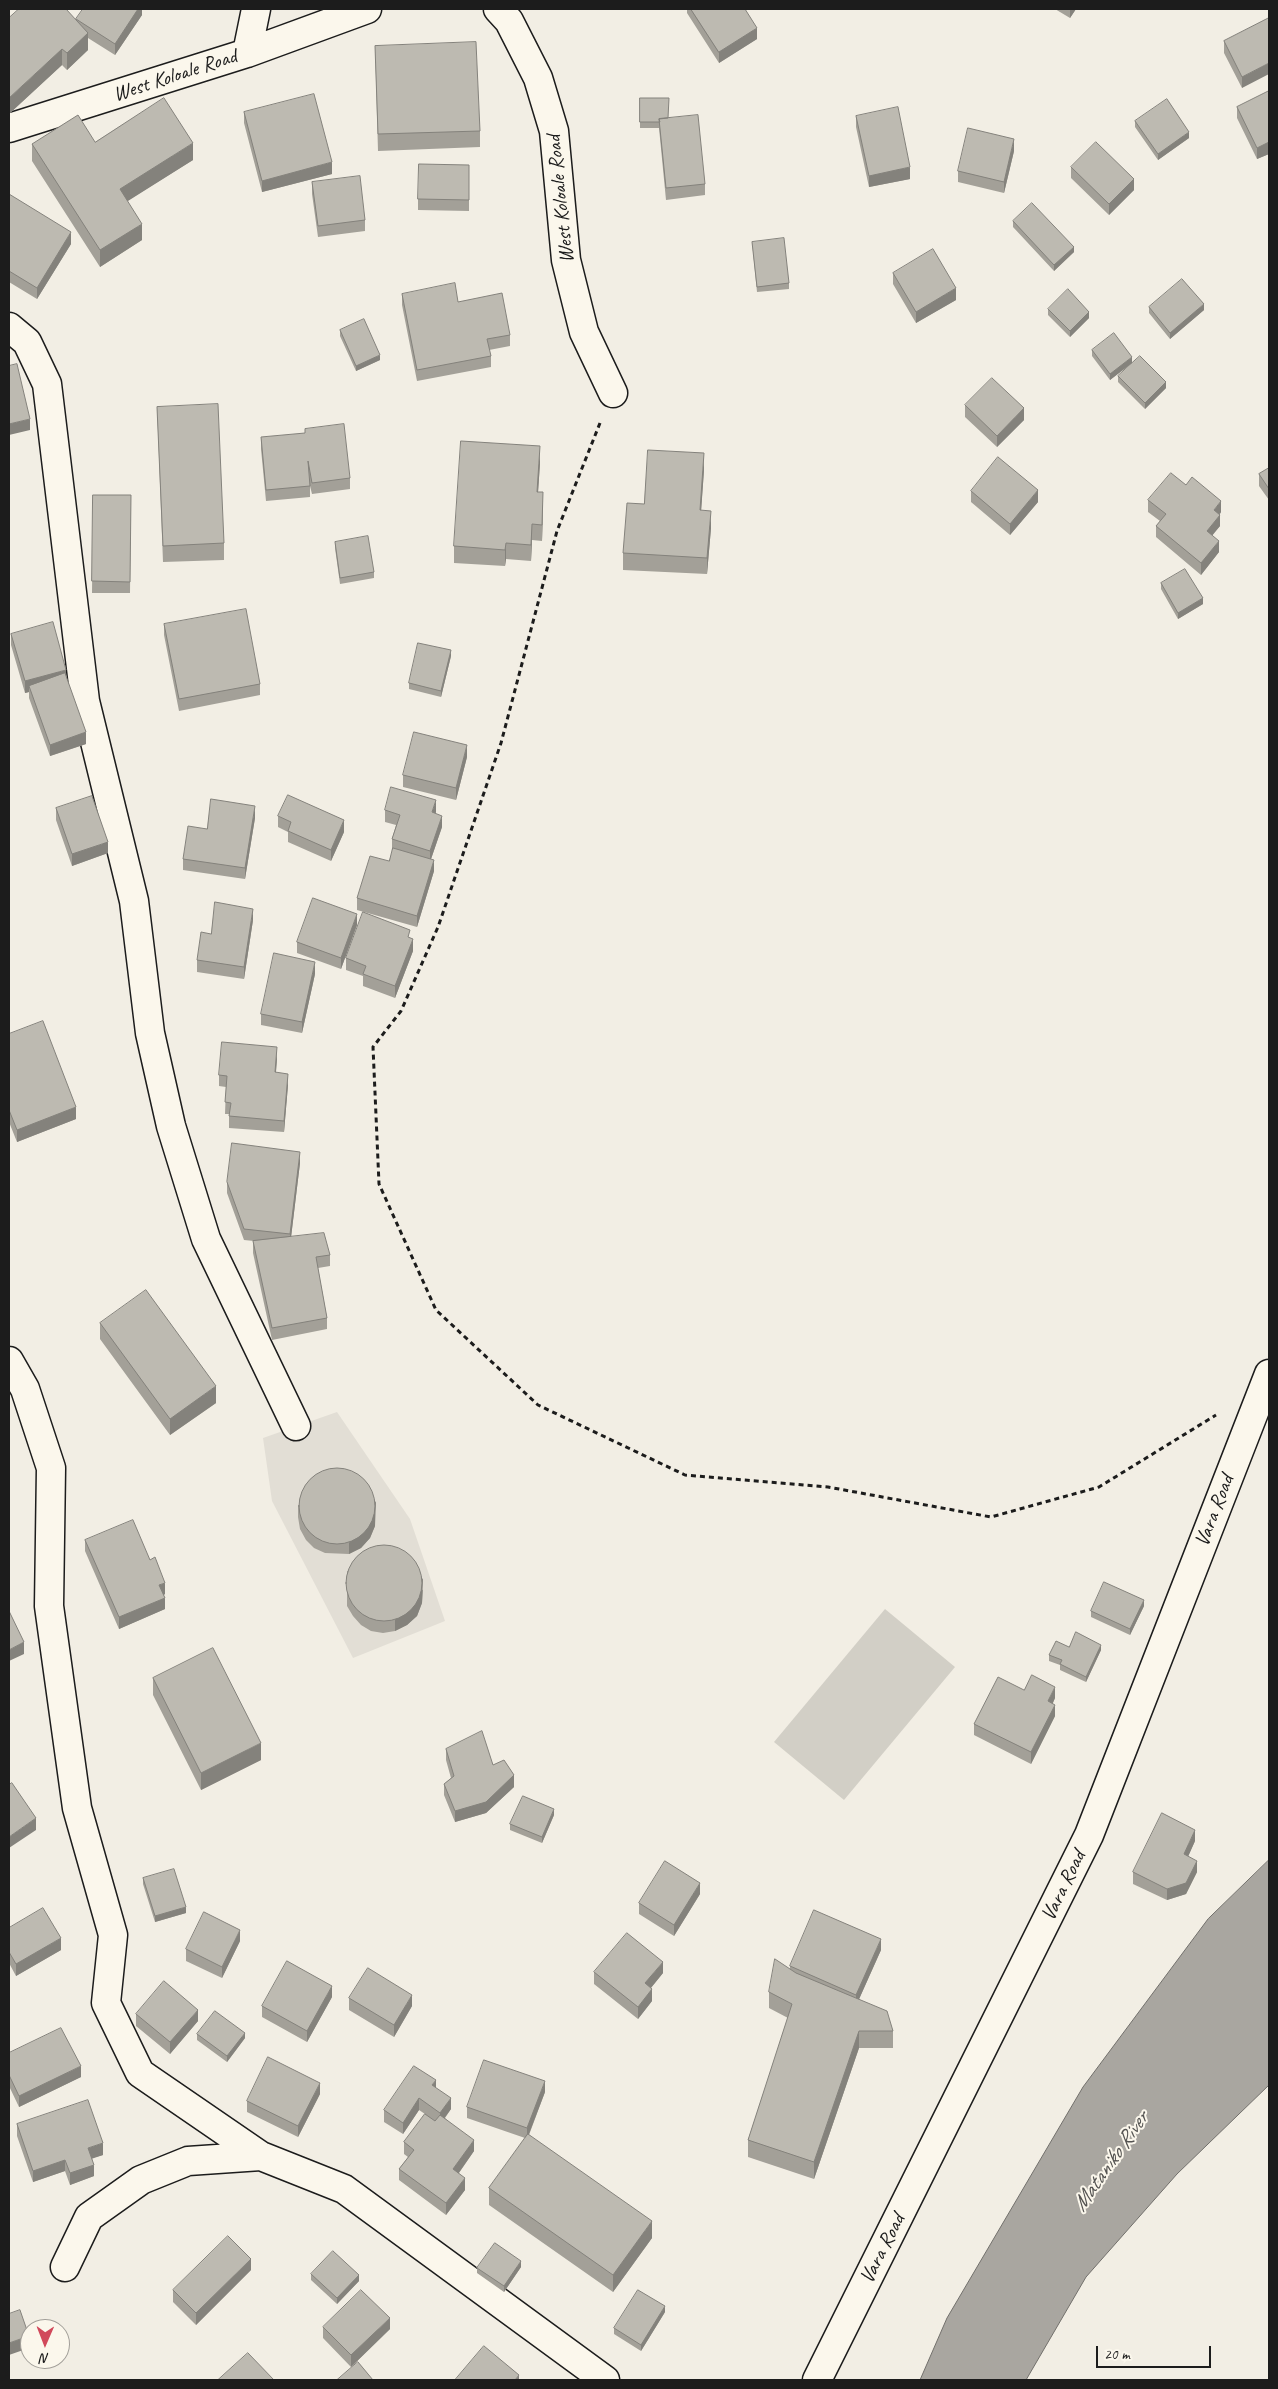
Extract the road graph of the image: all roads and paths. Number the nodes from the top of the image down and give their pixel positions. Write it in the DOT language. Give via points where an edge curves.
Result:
graph roads {
  1 [pos="256,9"];
  2 [pos="367,9"];
  3 [pos="498,9"];
  4 [pos="247,52"];
  5 [pos="9,128"];
  6 [pos="9,327"];
  7 [pos="613,393"];
  8 [pos="9,1361"];
  9 [pos="1266,1380"];
  10 [pos="296,1426"];
  11 [pos="262,2156"];
  12 [pos="65,2267"];
  13 [pos="604,2380"];
  14 [pos="817,2380"];
  1 -- 4 [label="street"];
  2 -- 4 [label="street, West Koloale Road"];
  3 -- 7 [label="street, West Koloale Road" via="508,21 538,78 554,131 566,260 584,332"];
  4 -- 5 [label="street, West Koloale Road"];
  6 -- 10 [label="street" via="27,342 47,384 85,701 134,902 150,1033 171,1126 206,1239"];
  7 -- 9 [label="path" via="557,530 501,743 438,927 401,1010 372,1047 379,1184 436,1310 538,1404 685,1475 828,1487 991,1517 1098,1487"];
  8 -- 11 [label="street" via="26,1389 51,1468 49,1606 77,1808 113,1936 106,2003 140,2073"];
  9 -- 14 [label="street, Vara Road" via="1089,1836"];
  11 -- 12 [label="street" via="188,2161 141,2180 89,2217"];
  11 -- 13 [label="street" via="344,2189"];
}
